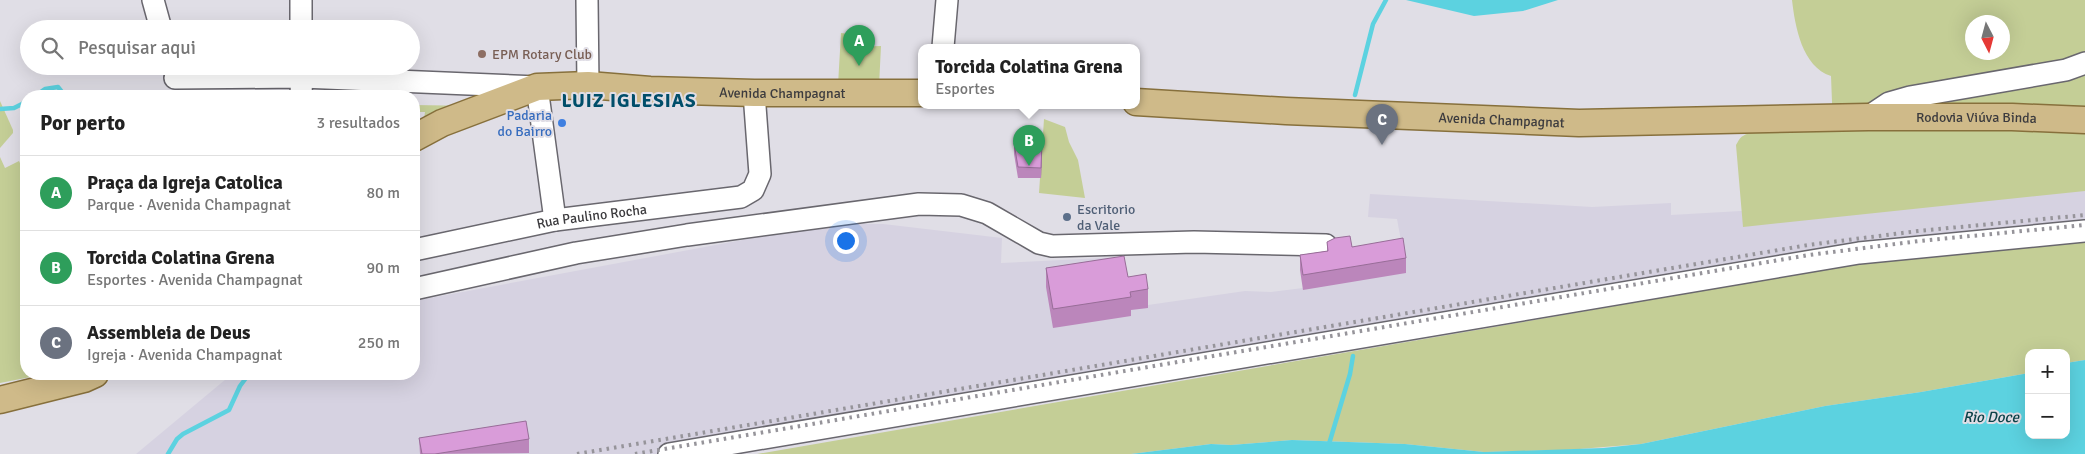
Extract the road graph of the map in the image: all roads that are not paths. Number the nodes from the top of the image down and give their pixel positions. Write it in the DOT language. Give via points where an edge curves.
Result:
graph roads {
  1 [pos="153,0"];
  2 [pos="301,0"];
  3 [pos="587,0"];
  4 [pos="947,0"];
  5 [pos="159,20"];
  6 [pos="301,20"];
  7 [pos="943,44"];
  8 [pos="2085,63"];
  9 [pos="175,80"];
  10 [pos="302,80"];
  11 [pos="588,85"];
  12 [pos="537,87"];
  13 [pos="754,93"];
  14 [pos="918,94"];
  15 [pos="1140,102"];
  16 [pos="1868,117"];
  17 [pos="2085,120"];
  18 [pos="420,135"];
  19 [pos="555,220"];
  20 [pos="2085,231"];
  21 [pos="1326,245"];
  22 [pos="420,249"];
  23 [pos="420,288"];
  24 [pos="70,380"];
  25 [pos="0,400"];
  26 [pos="669,454"];
  1 -- 5 [label="street"];
  2 -- 6 [label="street"];
  3 -- 11 [label="street"];
  4 -- 7 [label="street"];
  8 -- 16 [label="street" via="2066,70 1910,97 1889,103"];
  9 -- 10 [label="street"];
  10 -- 12 [label="street"];
  11 -- 12 [label="main road, Avenida Champagnat"];
  11 -- 13 [label="main road, Avenida Champagnat"];
  12 -- 18 [label="main road, Avenida Champagnat" via="442,123"];
  12 -- 19 [label="street"];
  13 -- 14 [label="main road, Avenida Champagnat"];
  13 -- 19 [label="street, Rua Paulino Rocha" via="760,174 753,190 730,199"];
  15 -- 16 [label="main road, Avenida Champagnat" via="1579,123"];
  16 -- 17 [label="main road, Rodovia Viúva Binda"];
  19 -- 22 [label="street, Rua Paulino Rocha"];
  20 -- 26 [label="street" via="1859,253"];
  21 -- 23 [label="street" via="1194,242 1052,246 1039,243 987,213 961,205 919,204 585,252"];
  24 -- 25 [label="main road"];
}
